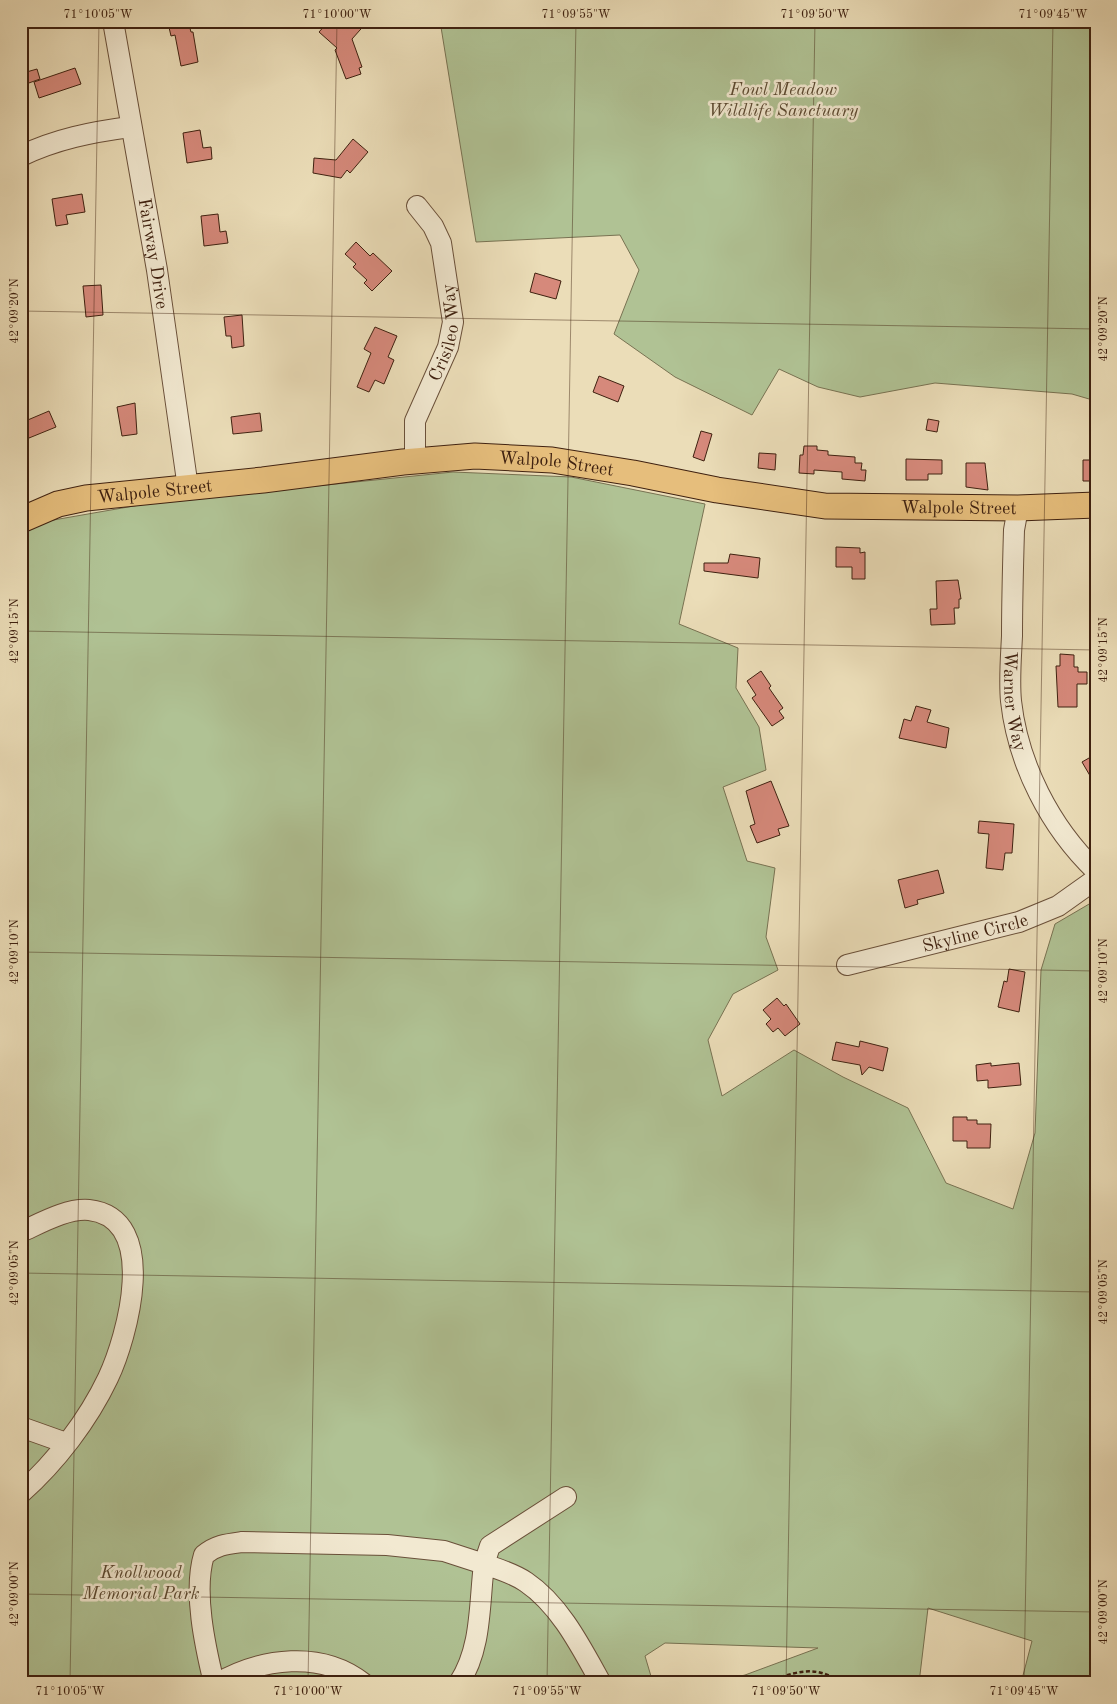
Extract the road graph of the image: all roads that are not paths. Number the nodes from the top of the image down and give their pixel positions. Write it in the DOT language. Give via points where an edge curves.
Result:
graph roads {
  1 [pos="113,21"];
  2 [pos="130,127"];
  3 [pos="21,156"];
  4 [pos="417,206"];
  5 [pos="415,461"];
  6 [pos="188,488"];
  7 [pos="1096,505"];
  8 [pos="1018,508"];
  9 [pos="21,520"];
  10 [pos="1096,871"];
  11 [pos="1096,880"];
  12 [pos="847,965"];
  13 [pos="21,1232"];
  14 [pos="21,1427"];
  15 [pos="66,1442"];
  16 [pos="21,1493"];
  17 [pos="566,1497"];
  18 [pos="484,1564"];
  19 [pos="216,1683"];
  20 [pos="363,1683"];
  21 [pos="459,1683"];
  22 [pos="601,1683"];
  1 -- 2 [label="street, Fairway Drive"];
  2 -- 3 [label="street" via="89,133 42,146"];
  2 -- 6 [label="street, Fairway Drive" via="157,270"];
  4 -- 5 [label="street, Crisileo Way" via="433,226 441,243 453,322 448,347 415,422"];
  5 -- 6 [label="main road, Walpole Street"];
  5 -- 8 [label="main road, Walpole Street" via="475,456 552,460 825,506"];
  6 -- 9 [label="main road, Walpole Street" via="86,498 58,504"];
  7 -- 8 [label="main road, Walpole Street"];
  8 -- 10 [label="street, Warner Way" via="1014,538 1010,690 1015,726 1036,789 1068,840"];
  11 -- 12 [label="street, Skyline Circle" via="1058,906 1019,922"];
  13 -- 15 [label="street" via="58,1216 89,1210 119,1225 132,1256 131,1294 118,1357 102,1388"];
  14 -- 15 [label="street"];
  15 -- 16 [label="street" via="51,1463"];
  17 -- 18 [label="street" via="490,1546"];
  18 -- 19 [label="street" via="444,1551 387,1545 242,1542 220,1545 204,1555 200,1582 209,1661"];
  18 -- 21 [label="street" via="477,1634"];
  18 -- 22 [label="street" via="509,1572 541,1594 561,1616"];
  19 -- 20 [label="street" via="240,1670 287,1661 336,1667"];
}
